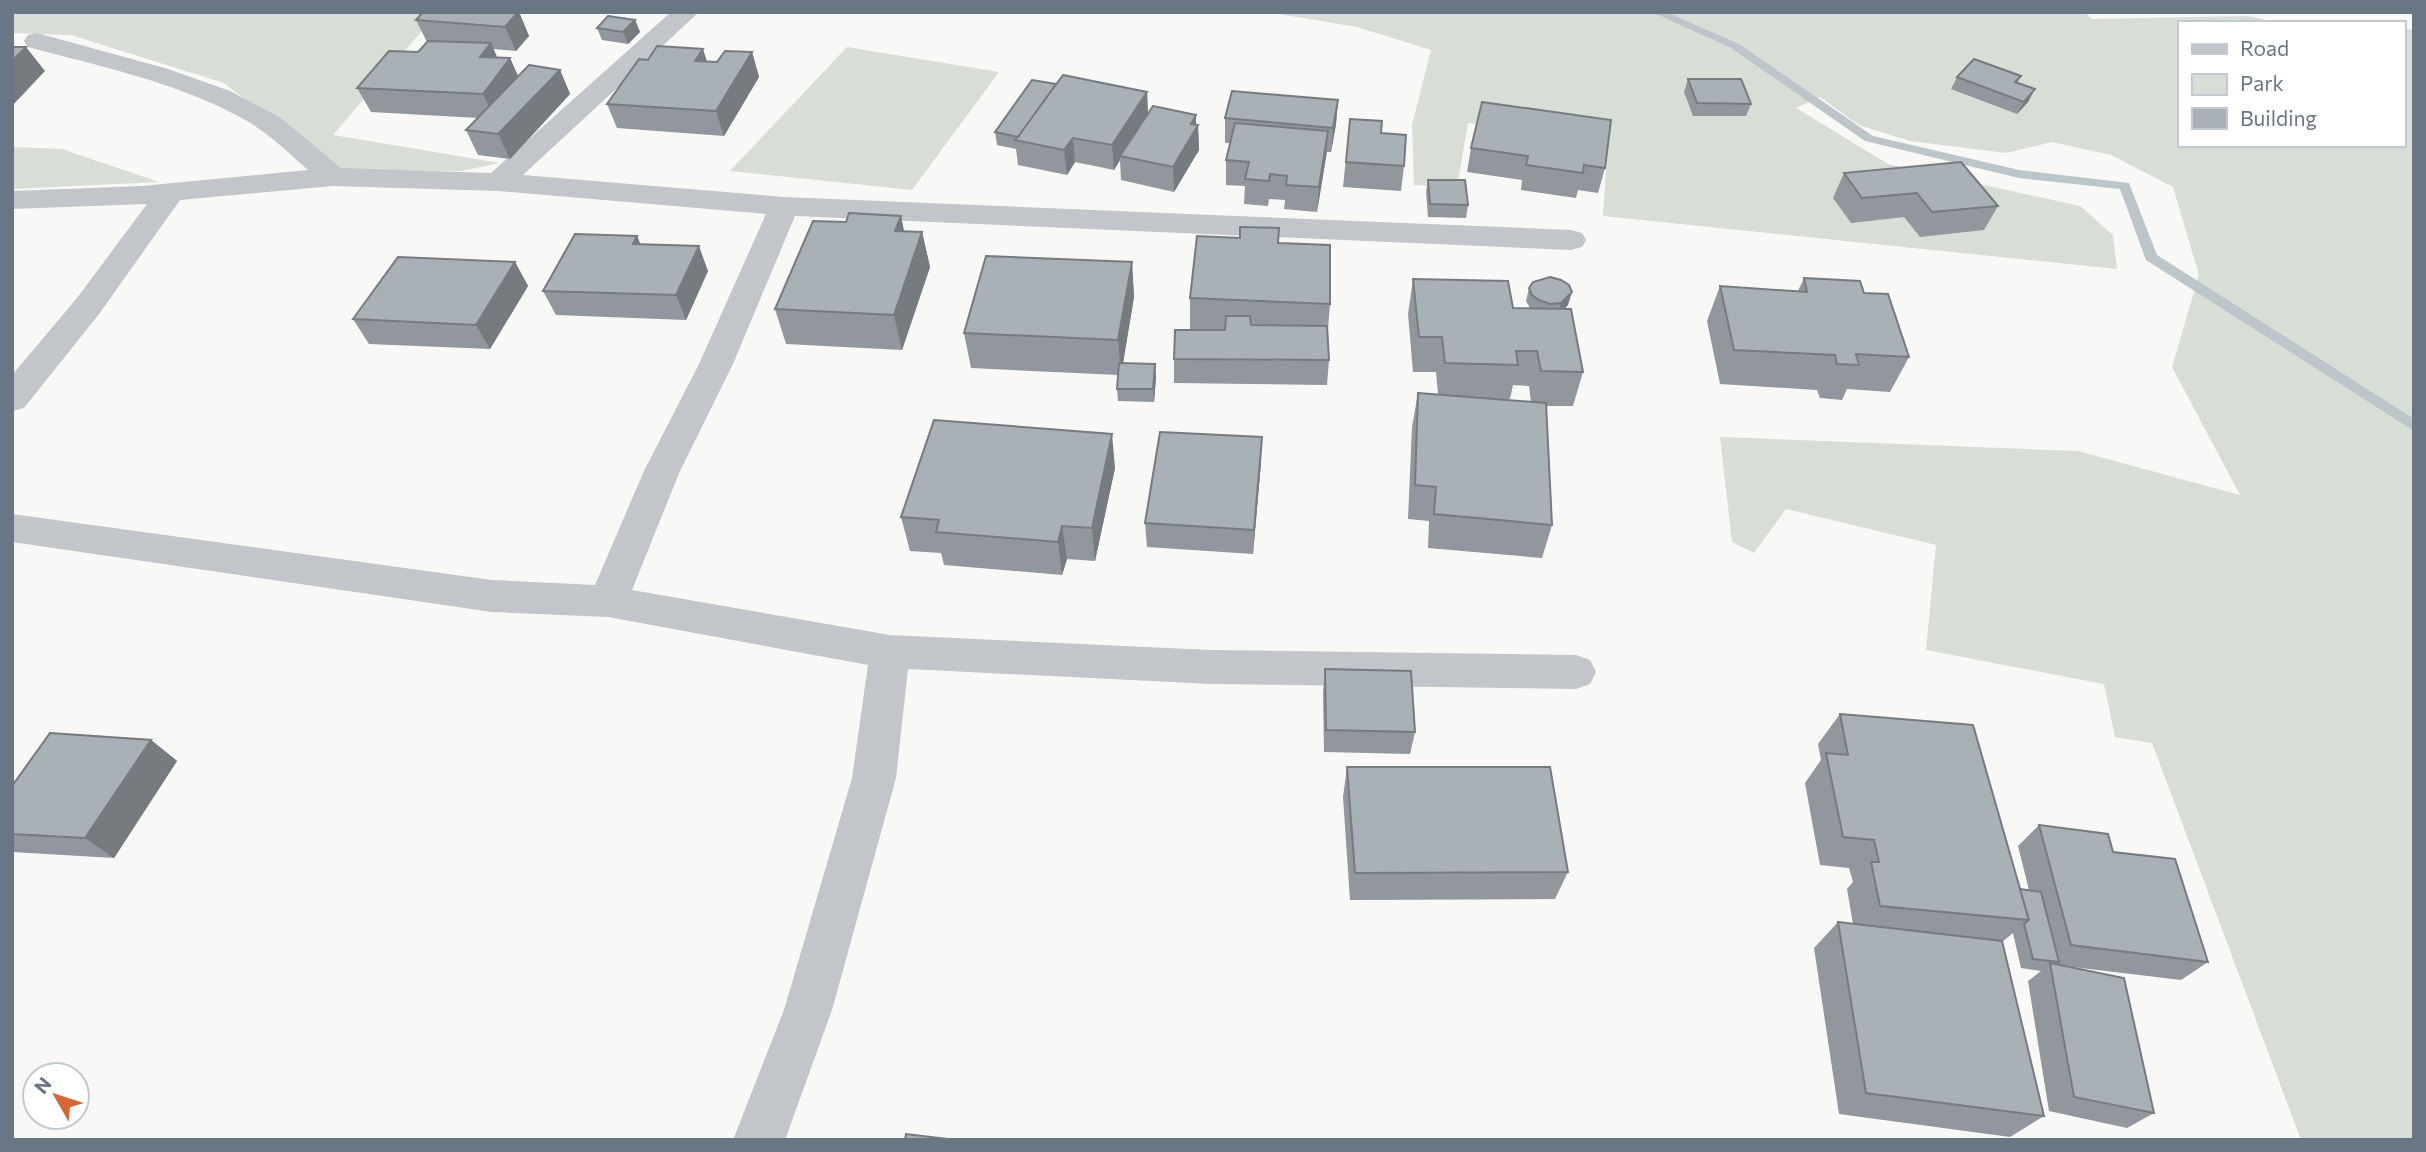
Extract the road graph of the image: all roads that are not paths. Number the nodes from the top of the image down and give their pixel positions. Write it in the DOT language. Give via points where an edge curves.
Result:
graph roads {
  1 [pos="686,12"];
  2 [pos="37,41"];
  3 [pos="333,177"];
  4 [pos="498,182"];
  5 [pos="172,192"];
  6 [pos="12,200"];
  7 [pos="784,206"];
  8 [pos="1571,240"];
  9 [pos="12,399"];
  10 [pos="12,528"];
  11 [pos="608,601"];
  12 [pos="890,652"];
  13 [pos="1576,672"];
  14 [pos="759,1140"];
  1 -- 4 [label="street"];
  2 -- 3 [label="street" via="172,81 245,109 272,124"];
  3 -- 4 [label="street"];
  3 -- 5 [label="street"];
  4 -- 7 [label="street"];
  5 -- 6 [label="street"];
  5 -- 9 [label="street"];
  7 -- 8 [label="street"];
  7 -- 11 [label="street" via="716,364 662,471"];
  10 -- 11 [label="street" via="492,596"];
  11 -- 12 [label="street"];
  12 -- 13 [label="street" via="1211,667"];
  12 -- 14 [label="street" via="874,778 808,1010"];
}
